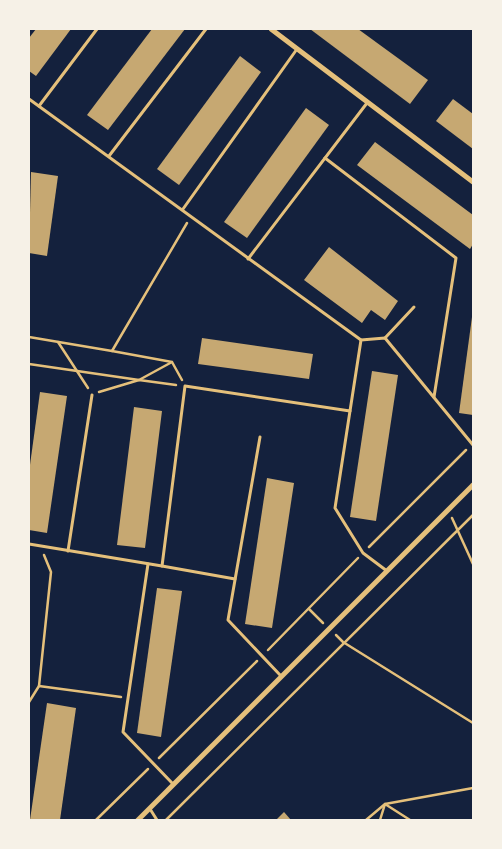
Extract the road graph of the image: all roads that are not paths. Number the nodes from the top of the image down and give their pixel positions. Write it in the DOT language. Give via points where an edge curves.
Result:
graph roads {
  1 [pos="97,29"];
  2 [pos="206,29"];
  3 [pos="271,29"];
  4 [pos="297,49"];
  5 [pos="29,99"];
  6 [pos="368,102"];
  7 [pos="39,106"];
  8 [pos="109,156"];
  9 [pos="325,158"];
  10 [pos="473,182"];
  11 [pos="183,210"];
  12 [pos="248,259"];
  13 [pos="414,307"];
  14 [pos="385,338"];
  15 [pos="361,340"];
  16 [pos="92,395"];
  17 [pos="434,397"];
  18 [pos="350,411"];
  19 [pos="260,437"];
  20 [pos="473,444"];
  21 [pos="473,485"];
  22 [pos="29,544"];
  23 [pos="68,551"];
  24 [pos="148,564"];
  25 [pos="162,566"];
  26 [pos="387,571"];
  27 [pos="236,578"];
  28 [pos="282,676"];
  29 [pos="174,785"];
  30 [pos="150,809"];
  31 [pos="138,820"];
  32 [pos="157,820"];
  1 -- 7 [label="lane"];
  2 -- 8 [label="lane"];
  3 -- 4 [label="street"];
  4 -- 6 [label="street"];
  4 -- 11 [label="lane"];
  5 -- 7 [label="lane"];
  6 -- 9 [label="lane"];
  6 -- 10 [label="street"];
  7 -- 8 [label="lane"];
  8 -- 11 [label="lane"];
  9 -- 12 [label="lane"];
  9 -- 17 [label="lane" via="456,258"];
  11 -- 12 [label="lane"];
  12 -- 15 [label="lane"];
  13 -- 14 [label="lane"];
  14 -- 15 [label="lane"];
  14 -- 17 [label="lane"];
  15 -- 18 [label="lane"];
  16 -- 23 [label="lane"];
  17 -- 20 [label="lane"];
  18 -- 25 [label="lane" via="185,386"];
  18 -- 26 [label="lane" via="335,508 363,553"];
  19 -- 27 [label="lane"];
  21 -- 26 [label="street"];
  22 -- 23 [label="lane"];
  23 -- 24 [label="lane"];
  24 -- 25 [label="lane"];
  24 -- 29 [label="lane" via="123,732"];
  25 -- 27 [label="lane"];
  26 -- 28 [label="street"];
  27 -- 28 [label="lane" via="228,620"];
  28 -- 29 [label="street"];
  29 -- 30 [label="street"];
  30 -- 31 [label="street"];
  30 -- 32 [label="lane"];
}
